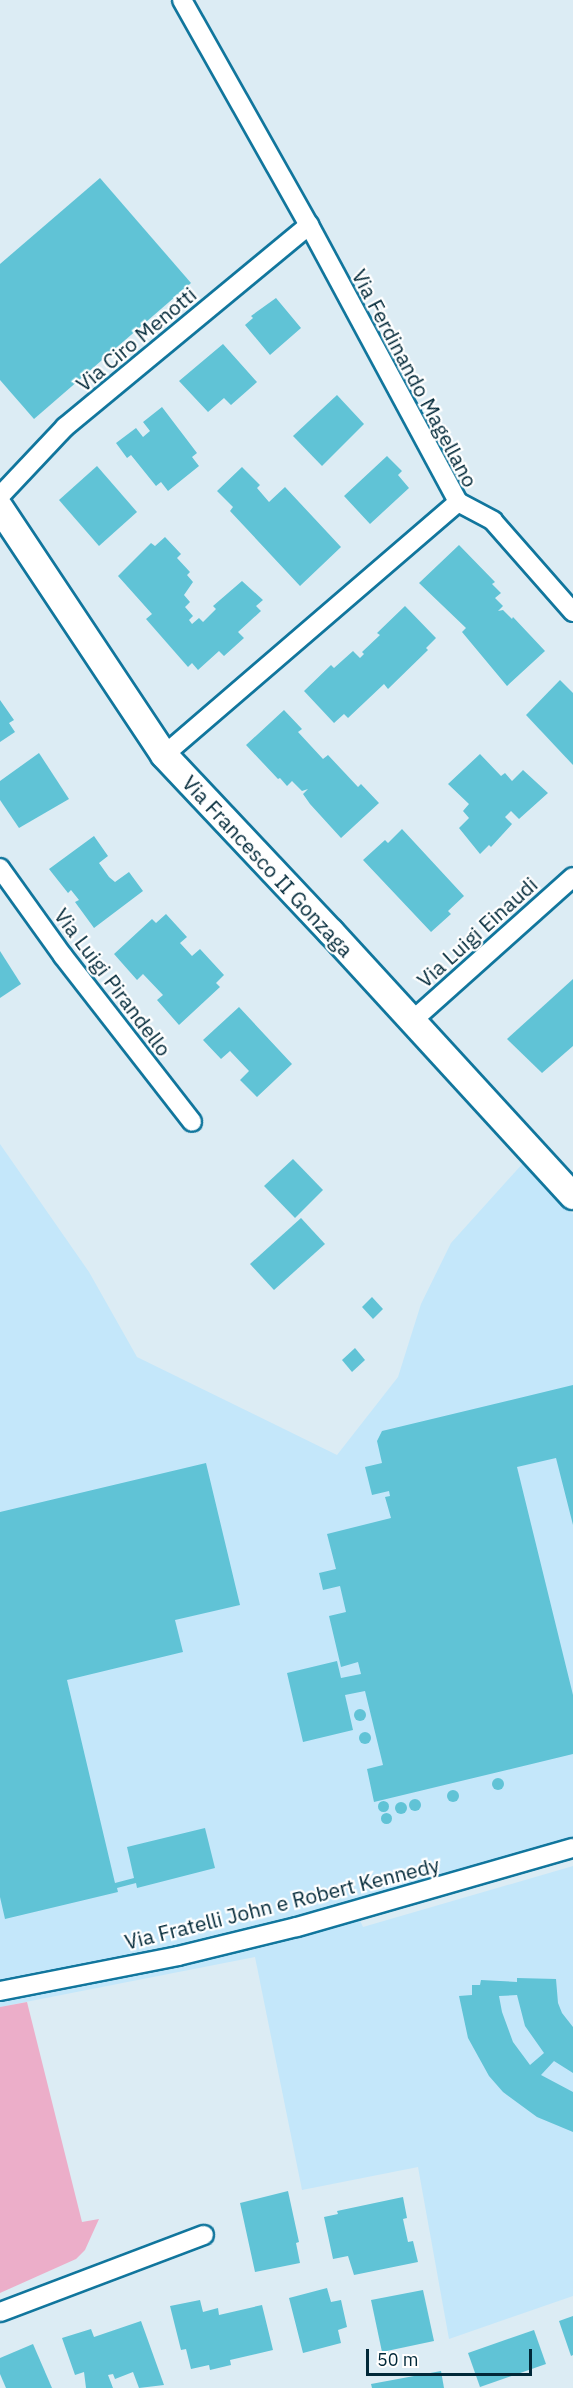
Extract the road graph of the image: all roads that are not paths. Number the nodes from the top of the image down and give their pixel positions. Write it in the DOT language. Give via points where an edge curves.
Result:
graph roads {
  1 [pos="182,0"];
  2 [pos="309,225"];
  3 [pos="0,496"];
  4 [pos="458,502"];
  5 [pos="0,508"];
  6 [pos="573,612"];
  7 [pos="164,755"];
  8 [pos="0,868"];
  9 [pos="573,877"];
  10 [pos="412,1021"];
  11 [pos="192,1122"];
  12 [pos="573,1196"];
  13 [pos="573,1848"];
  14 [pos="0,1991"];
  15 [pos="204,2235"];
  16 [pos="0,2312"];
  1 -- 2 [label="street, Via Ferdinando Magellano"];
  2 -- 3 [label="street, Via Ciro Menotti" via="65,427"];
  2 -- 4 [label="street, Via Ferdinando Magellano"];
  4 -- 6 [label="street" via="493,521"];
  4 -- 7 [label="street, Via Ferdinando Magellano"];
  5 -- 7 [label="street, Via Francesco II Gonzaga"];
  7 -- 10 [label="street, Via Francesco II Gonzaga"];
  8 -- 11 [label="street, Via Luigi Pirandello"];
  9 -- 10 [label="street, Via Luigi Einaudi"];
  10 -- 12 [label="street, Via Francesco II Gonzaga"];
  13 -- 14 [label="street, Via Fratelli John e Robert Kennedy" via="297,1927 178,1956"];
  15 -- 16 [label="street"];
}
